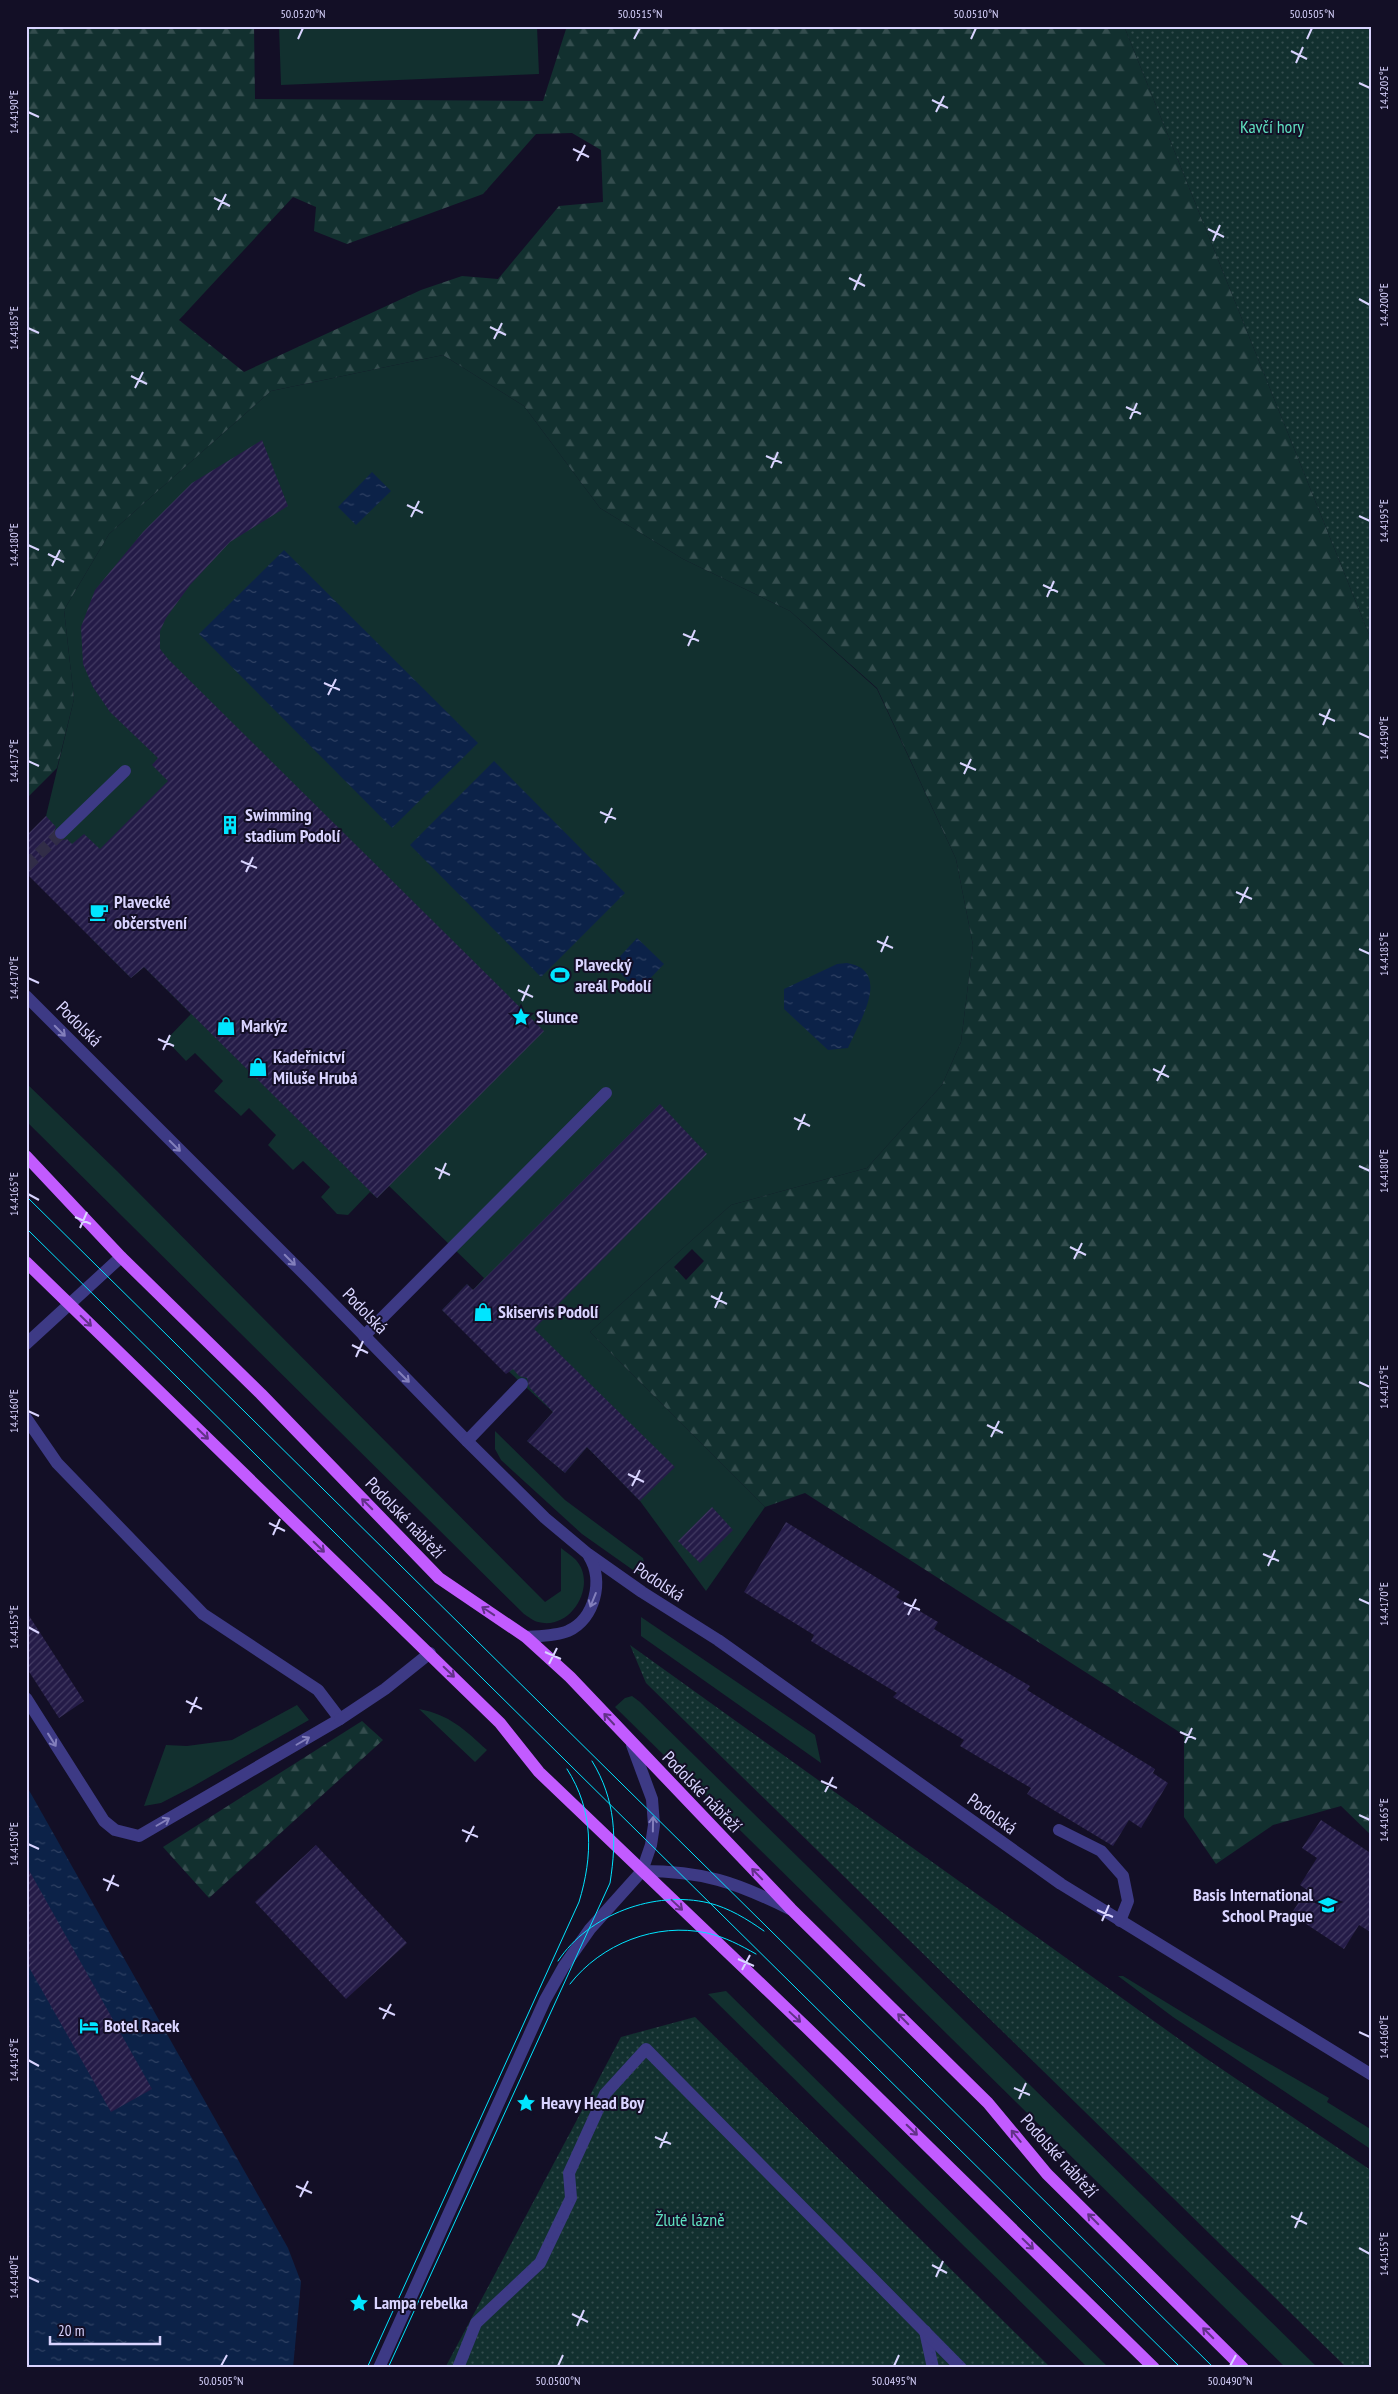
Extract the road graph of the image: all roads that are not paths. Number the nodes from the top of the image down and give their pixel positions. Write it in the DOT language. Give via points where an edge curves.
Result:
graph roads {
  1 [pos="126,771"];
  2 [pos="61,833"];
  3 [pos="26,996"];
  4 [pos="606,1093"];
  5 [pos="26,1156"];
  6 [pos="121,1257"];
  7 [pos="26,1262"];
  8 [pos="69,1305"];
  9 [pos="364,1336"];
  10 [pos="28,1342"];
  11 [pos="522,1384"];
  12 [pos="26,1418"];
  13 [pos="467,1441"];
  14 [pos="588,1554"];
  15 [pos="526,1636"];
  16 [pos="430,1653"];
  17 [pos="26,1698"];
  18 [pos="340,1720"];
  19 [pos="632,1745"];
  20 [pos="1060,1830"];
  21 [pos="642,1871"];
  22 [pos="791,1909"];
  23 [pos="1120,1921"];
  24 [pos="1372,2075"];
  25 [pos="925,2331"];
  26 [pos="379,2368"];
  27 [pos="458,2368"];
  28 [pos="933,2368"];
  29 [pos="961,2368"];
  30 [pos="1154,2368"];
  31 [pos="1242,2368"];
  1 -- 2 [label="street"];
  3 -- 9 [label="street, Podolská, one-way"];
  4 -- 9 [label="street"];
  5 -- 6 [label="main road, Podolské nábřeží"];
  6 -- 8 [label="street"];
  15 -- 6 [label="main road, Podolské nábřeží, one-way" via="439,1578"];
  7 -- 8 [label="main road"];
  8 -- 10 [label="street"];
  8 -- 16 [label="main road, one-way"];
  9 -- 13 [label="street, Podolská, one-way"];
  11 -- 13 [label="street"];
  12 -- 18 [label="street" via="57,1463 203,1614 318,1690"];
  13 -- 14 [label="street, Podolská" via="545,1518"];
  14 -- 15 [label="street, one-way" via="598,1578 597,1591 584,1618 568,1631"];
  14 -- 23 [label="street, Podolská" via="718,1640 1061,1884"];
  19 -- 15 [label="main road, Podolské nábřeží, one-way" via="570,1677"];
  16 -- 18 [label="street"];
  16 -- 21 [label="main road, one-way" via="500,1723 539,1772"];
  17 -- 18 [label="street, one-way" via="104,1821 115,1830 139,1836"];
  21 -- 19 [label="street, one-way" via="654,1825 652,1800"];
  22 -- 19 [label="main road, Podolské nábřeží, one-way"];
  20 -- 23 [label="street" via="1101,1851 1123,1876 1128,1901"];
  21 -- 22 [label="street" via="704,1875 755,1892"];
  21 -- 26 [label="street" via="590,1929 545,2000"];
  21 -- 30 [label="main road, one-way"];
  31 -- 22 [label="main road, Podolské nábřeží, one-way" via="1047,2174 988,2103"];
  23 -- 24 [label="street, Podolská"];
  25 -- 27 [label="street" via="646,2049 605,2094 569,2174 571,2198 540,2263 476,2324"];
  25 -- 28 [label="street"];
  25 -- 29 [label="street"];
}
